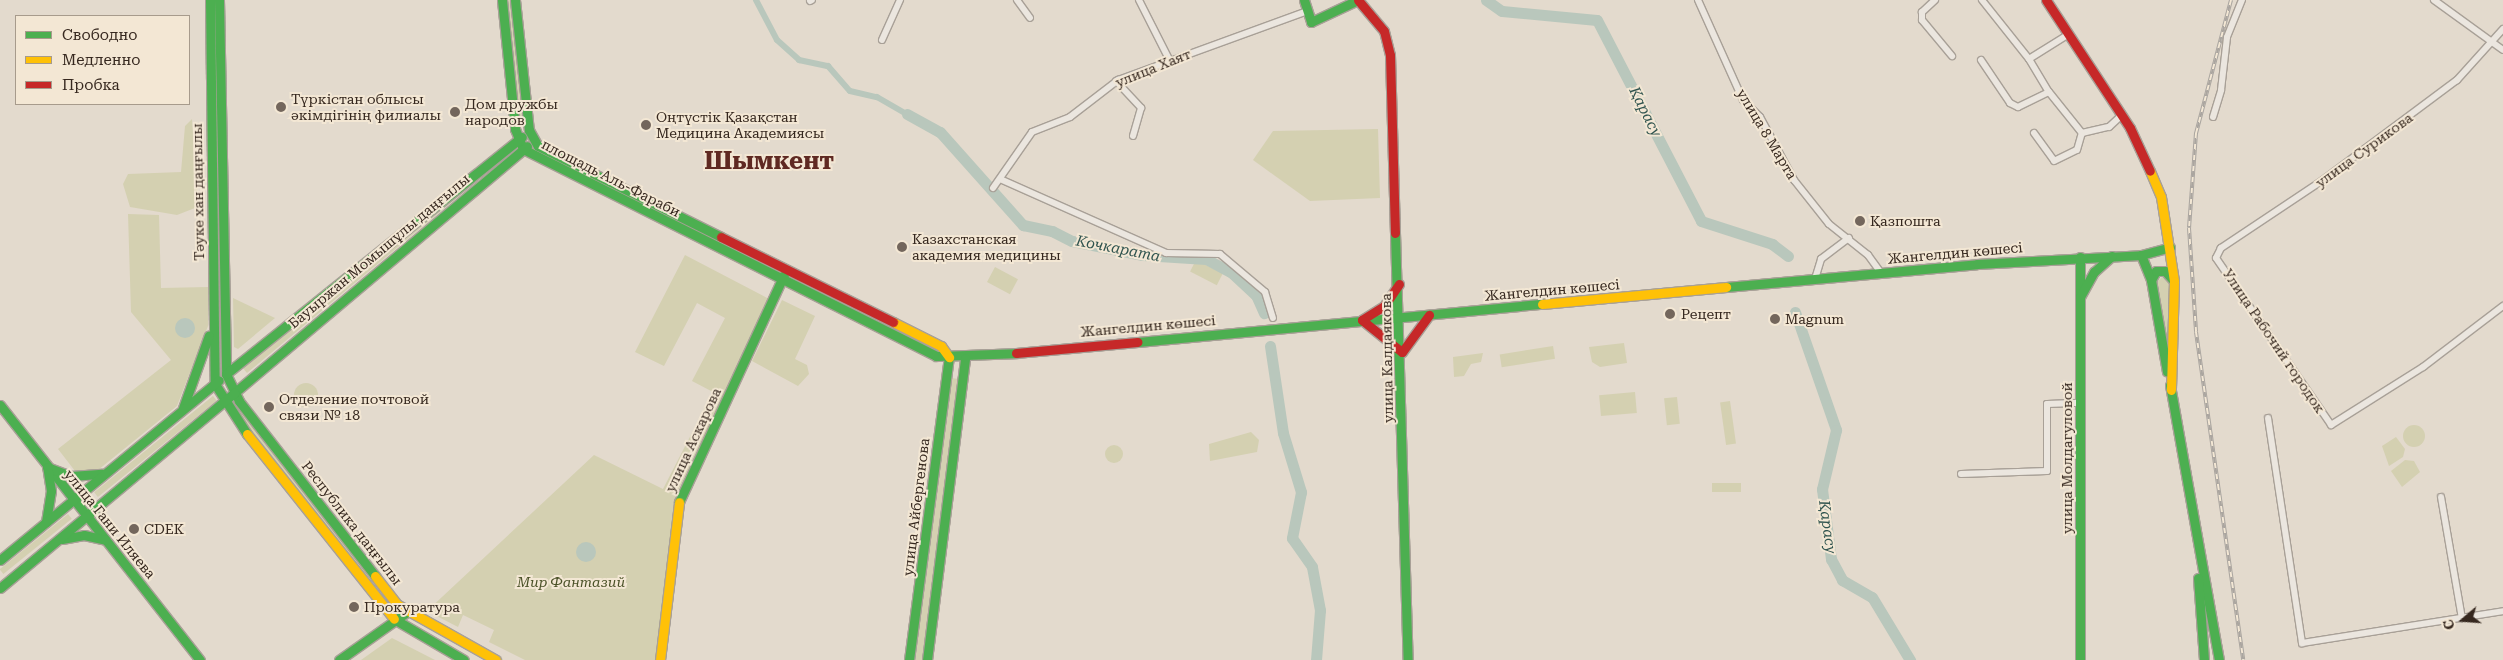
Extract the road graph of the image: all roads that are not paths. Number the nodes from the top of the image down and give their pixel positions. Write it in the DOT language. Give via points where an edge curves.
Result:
graph roads {
  1 [pos="210,0"];
  2 [pos="219,0"];
  3 [pos="502,0"];
  4 [pos="515,0"];
  5 [pos="900,0"];
  6 [pos="1016,0"];
  7 [pos="1139,0"];
  8 [pos="1304,0"];
  9 [pos="1358,0"];
  10 [pos="1698,0"];
  11 [pos="1935,0"];
  12 [pos="1982,0"];
  13 [pos="2046,0"];
  14 [pos="2242,0"];
  15 [pos="2434,0"];
  16 [pos="2444,3"];
  17 [pos="1308,11"];
  18 [pos="1030,18"];
  19 [pos="2503,29"];
  20 [pos="2069,34"];
  21 [pos="882,40"];
  22 [pos="2494,43"];
  23 [pos="2503,50"];
  24 [pos="1952,56"];
  25 [pos="2029,59"];
  26 [pos="1980,60"];
  27 [pos="1171,63"];
  28 [pos="1116,81"];
  29 [pos="2049,92"];
  30 [pos="2122,115"];
  31 [pos="2214,117"];
  32 [pos="2034,133"];
  33 [pos="2082,133"];
  34 [pos="1133,136"];
  35 [pos="532,138"];
  36 [pos="518,139"];
  37 [pos="523,149"];
  38 [pos="1000,179"];
  39 [pos="993,188"];
  40 [pos="1848,238"];
  41 [pos="2170,247"];
  42 [pos="2112,256"];
  43 [pos="2141,256"];
  44 [pos="2080,257"];
  45 [pos="2216,258"];
  46 [pos="1881,273"];
  47 [pos="784,276"];
  48 [pos="1815,279"];
  49 [pos="2151,280"];
  50 [pos="2174,281"];
  51 [pos="1399,284"];
  52 [pos="2080,297"];
  53 [pos="2503,306"];
  54 [pos="1429,315"];
  55 [pos="1401,317"];
  56 [pos="1273,318"];
  57 [pos="1362,320"];
  58 [pos="212,324"];
  59 [pos="1402,352"];
  60 [pos="949,357"];
  61 [pos="965,358"];
  62 [pos="225,369"];
  63 [pos="215,384"];
  64 [pos="2171,390"];
  65 [pos="234,393"];
  66 [pos="2081,403"];
  67 [pos="0,405"];
  68 [pos="222,405"];
  69 [pos="182,410"];
  70 [pos="2268,418"];
  71 [pos="47,468"];
  72 [pos="103,474"];
  73 [pos="1960,474"];
  74 [pos="2441,497"];
  75 [pos="73,500"];
  76 [pos="87,517"];
  77 [pos="46,522"];
  78 [pos="59,540"];
  79 [pos="105,540"];
  80 [pos="2196,540"];
  81 [pos="0,560"];
  82 [pos="0,588"];
  83 [pos="2503,611"];
  84 [pos="407,612"];
  85 [pos="2462,618"];
  86 [pos="393,622"];
  87 [pos="200,660"];
  88 [pos="339,660"];
  89 [pos="464,660"];
  90 [pos="496,660"];
  91 [pos="660,660"];
  92 [pos="909,660"];
  93 [pos="927,660"];
  94 [pos="1408,660"];
  95 [pos="2080,660"];
  96 [pos="2204,660"];
  97 [pos="2219,660"];
  1 -- 58 [label="main road, Тәуке хан даңғылы"];
  2 -- 62 [label="main road, Тәуке хан даңғылы"];
  3 -- 36 [label="main road"];
  4 -- 35 [label="main road"];
  5 -- 21 [label="street"];
  6 -- 18 [label="street"];
  7 -- 27 [label="street"];
  8 -- 17 [label="main road"];
  9 -- 17 [label="main road" via="1311,22"];
  9 -- 51 [label="main road, улица Калдаякова" via="1384,31 1390,55"];
  10 -- 40 [label="street, улица 8 Марта" via="1743,100 1760,117 1794,180 1829,224"];
  11 -- 24 [label="street" via="1922,12 1922,20"];
  12 -- 25 [label="street"];
  13 -- 20 [label="main road"];
  14 -- 31 [label="street" via="2226,37 2222,90"];
  15 -- 16 [label="street"];
  16 -- 22 [label="street"];
  17 -- 27 [label="street, улица Хаят" via="1259,25"];
  19 -- 22 [label="street, улица Сурикова"];
  20 -- 25 [label="street"];
  20 -- 30 [label="main road"];
  22 -- 23 [label="street"];
  22 -- 45 [label="street, улица Сурикова" via="2457,80 2323,180 2221,248"];
  25 -- 29 [label="street"];
  26 -- 29 [label="street" via="2010,103 2028,104"];
  27 -- 28 [label="street, улица Хаят"];
  28 -- 34 [label="street" via="1141,108"];
  28 -- 38 [label="street, улица Хаят" via="1070,117 1032,132"];
  29 -- 33 [label="street"];
  30 -- 33 [label="street" via="2108,127"];
  30 -- 41 [label="main road" via="2161,197"];
  32 -- 33 [label="street" via="2054,160 2077,150"];
  35 -- 36 [label="main road, площадь Аль-Фараби"];
  35 -- 37 [label="main road, Бауыржан Момышұлы даңғылы"];
  35 -- 47 [label="main road, площадь Аль-Фараби"];
  36 -- 37 [label="main road, площадь Аль-Фараби"];
  36 -- 62 [label="main road, Бауыржан Момышұлы даңғылы"];
  37 -- 47 [label="main road, площадь Аль-Фараби"];
  37 -- 65 [label="main road, Бауыржан Момышұлы даңғылы"];
  38 -- 39 [label="street, улица Хаят"];
  38 -- 56 [label="street" via="1166,253 1220,254 1265,292"];
  40 -- 46 [label="street, улица 8 Марта"];
  40 -- 48 [label="street" via="1821,259"];
  41 -- 43 [label="main road, Жангелдин көшесі"];
  41 -- 50 [label="main road"];
  42 -- 43 [label="main road, Жангелдин көшесі"];
  42 -- 44 [label="main road, Жангелдин көшесі"];
  42 -- 52 [label="main road" via="2094,272"];
  43 -- 49 [label="main road"];
  44 -- 46 [label="main road, Жангелдин көшесі"];
  44 -- 52 [label="main road, улица Молдагуловой"];
  45 -- 53 [label="street, Улица Рабочий городок" via="2331,425 2423,367"];
  46 -- 48 [label="main road, Жангелдин көшесі"];
  47 -- 60 [label="main road, площадь Аль-Фараби" via="941,346"];
  47 -- 91 [label="main road, улица Аскарова" via="679,501"];
  48 -- 54 [label="main road, Жангелдин көшесі"];
  49 -- 50 [label="main road" via="2156,271 2165,271"];
  49 -- 64 [label="main road"];
  50 -- 64 [label="main road"];
  51 -- 55 [label="main road, улица Калдаякова"];
  51 -- 57 [label="main road" via="1384,306"];
  52 -- 66 [label="main road, улица Молдагуловой"];
  54 -- 55 [label="main road, Жангелдин көшесі"];
  54 -- 59 [label="main road"];
  55 -- 57 [label="main road, Жангелдин көшесі"];
  55 -- 59 [label="main road, улица Калдаякова"];
  57 -- 59 [label="main road"];
  57 -- 61 [label="main road, Жангелдин көшесі"];
  58 -- 63 [label="main road, Тәуке хан даңғылы"];
  58 -- 69 [label="main road"];
  59 -- 94 [label="main road, улица Калдаякова"];
  60 -- 61 [label="main road"];
  60 -- 92 [label="main road, улица Айбергенова"];
  61 -- 93 [label="main road"];
  62 -- 63 [label="main road, Бауыржан Момышұлы даңғылы"];
  62 -- 65 [label="main road, Республика даңғылы"];
  63 -- 68 [label="main road"];
  63 -- 69 [label="main road"];
  64 -- 80 [label="main road"];
  65 -- 68 [label="main road, Бауыржан Момышұлы даңғылы"];
  65 -- 84 [label="main road, Республика даңғылы"];
  66 -- 73 [label="street" via="2048,404 2047,471"];
  66 -- 95 [label="main road, улица Молдагуловой"];
  67 -- 71 [label="main road, улица Гани Иляева"];
  68 -- 76 [label="main road"];
  68 -- 86 [label="main road"];
  69 -- 72 [label="main road"];
  70 -- 85 [label="street" via="2302,642"];
  71 -- 72 [label="main road" via="71,476"];
  71 -- 75 [label="main road, улица Гани Иляева"];
  71 -- 77 [label="main road" via="51,491"];
  72 -- 75 [label="main road"];
  74 -- 85 [label="street"];
  75 -- 76 [label="main road, улица Гани Иляева"];
  75 -- 77 [label="main road"];
  76 -- 78 [label="main road"];
  76 -- 79 [label="main road, улица Гани Иляева"];
  77 -- 81 [label="main road"];
  78 -- 79 [label="main road" via="84,535"];
  78 -- 82 [label="main road"];
  79 -- 87 [label="main road, улица Гани Иляева"];
  80 -- 96 [label="main road"];
  80 -- 97 [label="main road"];
  83 -- 85 [label="street"];
  84 -- 86 [label="main road"];
  84 -- 90 [label="main road, Республика даңғылы"];
  86 -- 88 [label="main road"];
  86 -- 89 [label="main road"];
}
